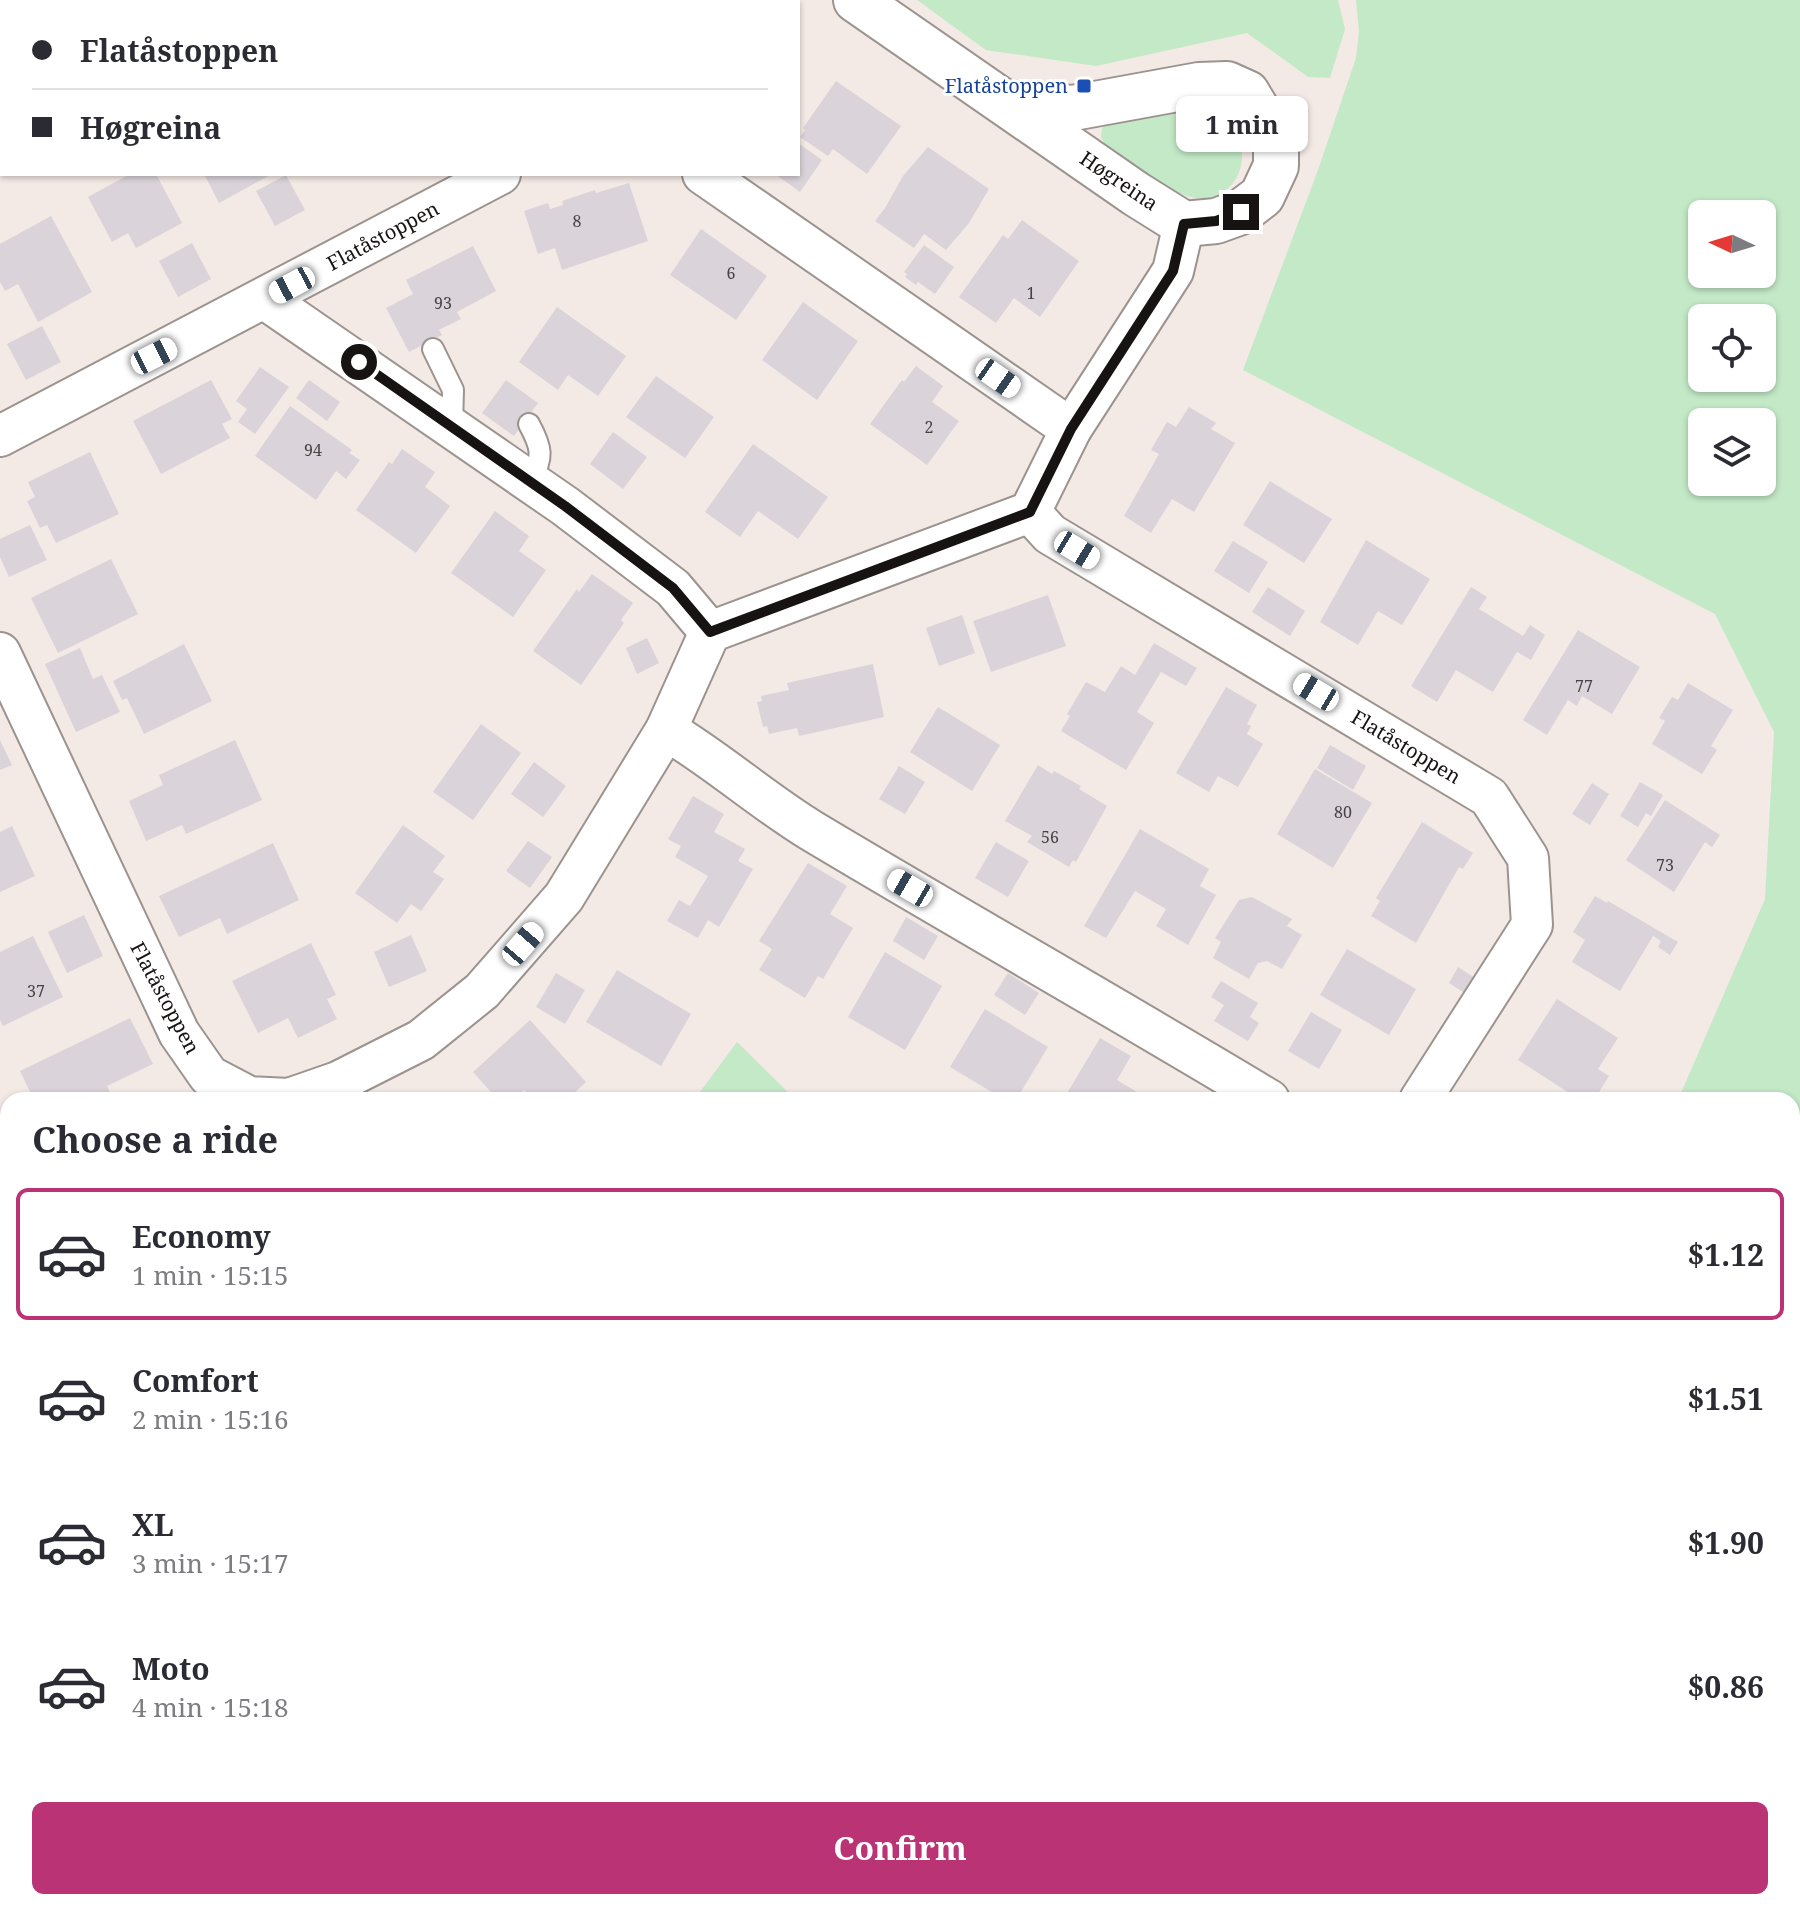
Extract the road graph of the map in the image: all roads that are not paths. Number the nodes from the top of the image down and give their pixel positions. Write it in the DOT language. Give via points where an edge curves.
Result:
graph roads {
  1 [pos="856,0"];
  2 [pos="1008,103"];
  3 [pos="496,176"];
  4 [pos="706,176"];
  5 [pos="1184,224"];
  6 [pos="265,299"];
  7 [pos="433,349"];
  8 [pos="529,424"];
  9 [pos="452,426"];
  10 [pos="1071,429"];
  11 [pos="0,436"];
  12 [pos="530,482"];
  13 [pos="1030,512"];
  14 [pos="710,632"];
  15 [pos="0,653"];
  16 [pos="666,730"];
  17 [pos="239,1092"];
  18 [pos="309,1092"];
  19 [pos="1256,1092"];
  20 [pos="1425,1092"];
  1 -- 2 [label="street, Høgreina"];
  2 -- 5 [label="street, Høgreina"];
  2 -- 5 [label="street, Høgreina" via="1073,108 1199,85 1227,84 1247,93 1276,141 1276,166 1262,196 1241,212 1216,221"];
  3 -- 6 [label="street, Flatåstoppen"];
  4 -- 10 [label="street"];
  5 -- 10 [label="street" via="1173,271"];
  6 -- 9 [label="street"];
  6 -- 11 [label="street, Flatåstoppen"];
  7 -- 9 [label="lane" via="453,390"];
  8 -- 12 [label="lane" via="540,445 539,465"];
  9 -- 12 [label="street"];
  10 -- 13 [label="street"];
  12 -- 14 [label="street" via="673,588"];
  13 -- 14 [label="street"];
  13 -- 20 [label="street, Flatåstoppen" via="1050,534 1489,797 1528,858 1532,925"];
  14 -- 16 [label="street, Flatåstoppen"];
  15 -- 17 [label="street, Flatåstoppen" via="179,1033 209,1076"];
  16 -- 18 [label="street, Flatåstoppen" via="564,897 482,991 421,1040"];
  16 -- 19 [label="street" via="808,828"];
}
